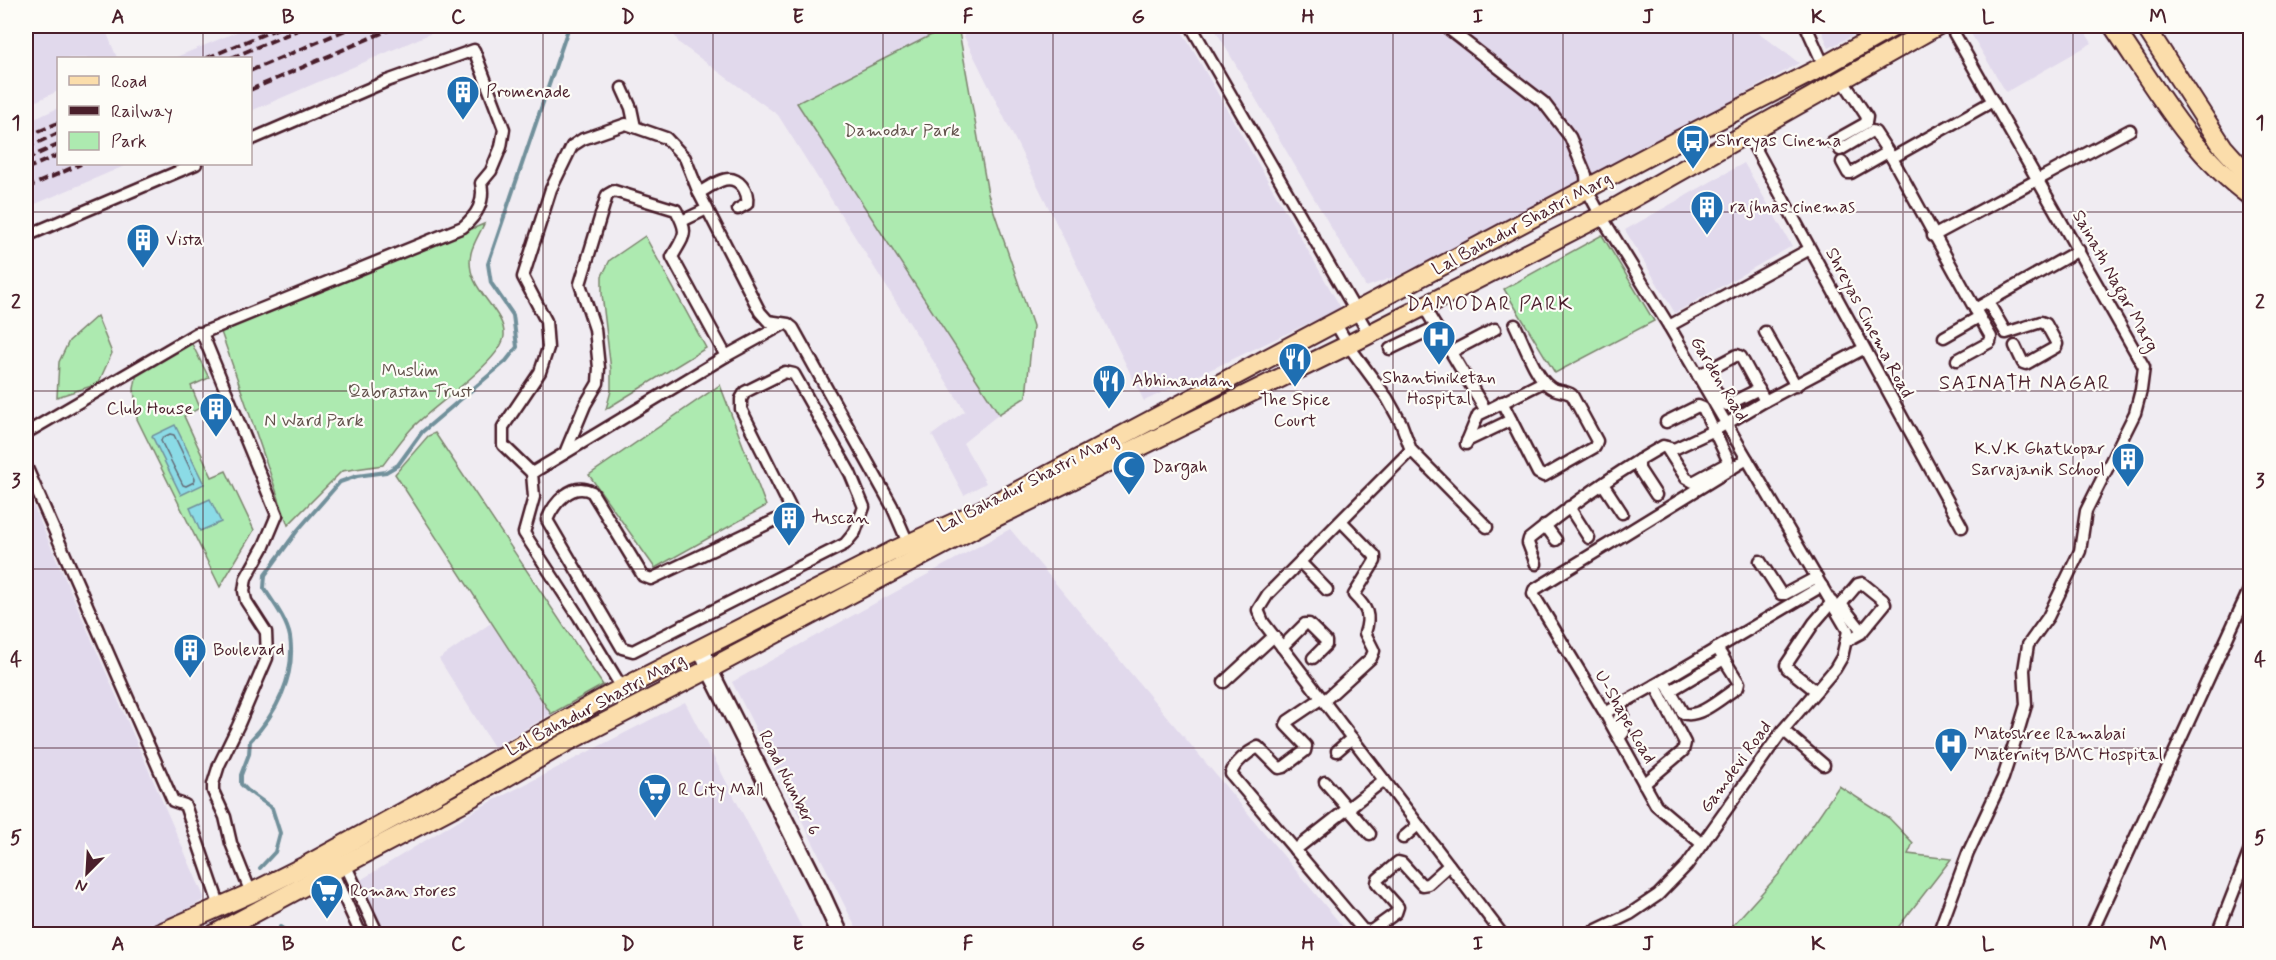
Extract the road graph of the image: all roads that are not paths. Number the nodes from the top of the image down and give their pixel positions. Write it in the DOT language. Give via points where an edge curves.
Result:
graph roads {
  1 [pos="1191,26"];
  2 [pos="1445,26"];
  3 [pos="1806,26"];
  4 [pos="1895,26"];
  5 [pos="1937,26"];
  6 [pos="1950,26"];
  7 [pos="2112,26"];
  8 [pos="2145,26"];
  9 [pos="1824,66"];
  10 [pos="1842,79"];
  11 [pos="622,88"];
  12 [pos="1993,101"];
  13 [pos="2199,113"];
  14 [pos="2182,126"];
  15 [pos="635,127"];
  16 [pos="2130,130"];
  17 [pos="1748,133"];
  18 [pos="252,139"];
  19 [pos="1890,155"];
  20 [pos="1842,162"];
  21 [pos="194,165"];
  22 [pos="2250,177"];
  23 [pos="2038,180"];
  24 [pos="1587,190"];
  25 [pos="699,194"];
  26 [pos="2250,196"];
  27 [pos="707,209"];
  28 [pos="738,209"];
  29 [pos="1601,216"];
  30 [pos="682,221"];
  31 [pos="26,236"];
  32 [pos="1933,236"];
  33 [pos="1810,249"];
  34 [pos="2079,250"];
  35 [pos="1988,302"];
  36 [pos="1424,307"];
  37 [pos="1355,312"];
  38 [pos="1977,313"];
  39 [pos="784,324"];
  40 [pos="1336,324"];
  41 [pos="1515,325"];
  42 [pos="1669,326"];
  43 [pos="1436,327"];
  44 [pos="1495,329"];
  45 [pos="1765,332"];
  46 [pos="202,333"];
  47 [pos="1369,334"];
  48 [pos="1944,337"];
  49 [pos="1348,345"];
  50 [pos="2015,346"];
  51 [pos="1390,349"];
  52 [pos="1863,349"];
  53 [pos="1451,352"];
  54 [pos="726,356"];
  55 [pos="1957,360"];
  56 [pos="1702,374"];
  57 [pos="1543,382"];
  58 [pos="1796,386"];
  59 [pos="1759,389"];
  60 [pos="1765,401"];
  61 [pos="1502,402"];
  62 [pos="1486,411"];
  63 [pos="1511,420"];
  64 [pos="1666,422"];
  65 [pos="1726,423"];
  66 [pos="1715,430"];
  67 [pos="26,434"];
  68 [pos="1665,447"];
  69 [pos="1411,450"];
  70 [pos="565,453"];
  71 [pos="1747,459"];
  72 [pos="1639,460"];
  73 [pos="869,465"];
  74 [pos="26,466"];
  75 [pos="532,473"];
  76 [pos="850,473"];
  77 [pos="1603,484"];
  78 [pos="1656,495"];
  79 [pos="1569,507"];
  80 [pos="1622,513"];
  81 [pos="1342,522"];
  82 [pos="1545,525"];
  83 [pos="1487,527"];
  84 [pos="1962,527"];
  85 [pos="1589,538"];
  86 [pos="1556,540"];
  87 [pos="908,543"];
  88 [pos="1760,561"];
  89 [pos="1301,563"];
  90 [pos="1536,564"];
  91 [pos="1819,581"];
  92 [pos="2250,588"];
  93 [pos="1327,590"];
  94 [pos="1836,605"];
  95 [pos="598,608"];
  96 [pos="579,617"];
  97 [pos="1862,631"];
  98 [pos="1274,636"];
  99 [pos="1848,640"];
  100 [pos="1282,647"];
  101 [pos="1717,648"];
  102 [pos="702,649"];
  103 [pos="1313,658"];
  104 [pos="1724,659"];
  105 [pos="709,669"];
  106 [pos="1224,682"];
  107 [pos="1660,682"];
  108 [pos="622,688"];
  109 [pos="1670,690"];
  110 [pos="1816,691"];
  111 [pos="1323,700"];
  112 [pos="1618,705"];
  113 [pos="1605,713"];
  114 [pos="1782,730"];
  115 [pos="1352,738"];
  116 [pos="1618,738"];
  117 [pos="1337,751"];
  118 [pos="1824,765"];
  119 [pos="1384,780"];
  120 [pos="1325,782"];
  121 [pos="1644,784"];
  122 [pos="1348,808"];
  123 [pos="1418,825"];
  124 [pos="1370,834"];
  125 [pos="1403,838"];
  126 [pos="1702,844"];
  127 [pos="1295,850"];
  128 [pos="2250,850"];
  129 [pos="1449,866"];
  130 [pos="338,867"];
  131 [pos="250,893"];
  132 [pos="220,907"];
  133 [pos="158,934"];
  134 [pos="215,934"];
  135 [pos="365,934"];
  136 [pos="374,934"];
  137 [pos="840,934"];
  138 [pos="1502,934"];
  139 [pos="1588,934"];
  140 [pos="1938,934"];
  141 [pos="2091,934"];
  142 [pos="2217,934"];
  1 -- 37 [label="street"];
  2 -- 24 [label="street, Garden Road" via="1544,103 1570,137 1586,175"];
  3 -- 9 [label="street"];
  4 -- 9 [label="main road, Lal Bahadur Shastri Marg"];
  5 -- 10 [label="main road, Lal Bahadur Shastri Marg"];
  6 -- 12 [label="street, Sainath Nagar Marg"];
  7 -- 14 [label="main road"];
  8 -- 13 [label="main road"];
  9 -- 24 [label="main road, Lal Bahadur Shastri Marg"];
  10 -- 17 [label="main road, Lal Bahadur Shastri Marg"];
  10 -- 19 [label="street" via="1867,117 1866,123 1836,146 1872,131"];
  11 -- 15 [label="street"];
  12 -- 19 [label="street"];
  12 -- 23 [label="street, Sainath Nagar Marg"];
  13 -- 14 [label="main road"];
  13 -- 22 [label="main road"];
  14 -- 26 [label="main road" via="2215,165"];
  15 -- 25 [label="street" via="666,138 677,148"];
  15 -- 75 [label="street" via="626,124 608,129 572,146 551,189 523,277 546,321 548,348 540,372 503,427 503,445"];
  16 -- 23 [label="street"];
  17 -- 29 [label="main road, Lal Bahadur Shastri Marg"];
  17 -- 33 [label="street, Shreyas Cinema Road"];
  18 -- 46 [label="street" via="387,81 474,50 504,129 491,171 481,183 483,193 477,215 463,227"];
  19 -- 20 [label="street" via="1851,173"];
  19 -- 32 [label="street"];
  21 -- 31 [label="street"];
  23 -- 32 [label="street"];
  23 -- 34 [label="street, Sainath Nagar Marg"];
  24 -- 29 [label="street, Garden Road"];
  24 -- 37 [label="main road, Lal Bahadur Shastri Marg"];
  25 -- 27 [label="street"];
  25 -- 28 [label="street" via="733,178 741,184 748,199"];
  27 -- 30 [label="street"];
  27 -- 39 [label="street" via="760,312 768,321"];
  29 -- 36 [label="main road, Lal Bahadur Shastri Marg"];
  29 -- 42 [label="street, Garden Road"];
  30 -- 54 [label="street" via="686,227 684,236 672,257"];
  30 -- 70 [label="street" via="676,210 614,191 607,195 580,284 595,329 597,383"];
  32 -- 38 [label="street"];
  33 -- 42 [label="street"];
  33 -- 52 [label="street, Shreyas Cinema Road"];
  34 -- 35 [label="street"];
  34 -- 140 [label="street, Sainath Nagar Marg" via="2144,367 2141,390 2134,413 2086,511 2080,551 2048,617 2028,645 2024,670 2026,705 2015,741"];
  35 -- 38 [label="street"];
  35 -- 50 [label="street" via="2007,333 2041,322 2057,344 2026,364"];
  36 -- 43 [label="street"];
  36 -- 47 [label="main road, Lal Bahadur Shastri Marg"];
  37 -- 40 [label="main road, Lal Bahadur Shastri Marg"];
  37 -- 47 [label="street"];
  38 -- 48 [label="street"];
  38 -- 55 [label="street" via="1990,342"];
  39 -- 54 [label="street"];
  39 -- 73 [label="street" via="793,328"];
  40 -- 49 [label="street"];
  40 -- 87 [label="main road, Lal Bahadur Shastri Marg" via="982,510"];
  41 -- 57 [label="street"];
  42 -- 56 [label="street, Garden Road"];
  43 -- 51 [label="street"];
  43 -- 53 [label="street"];
  44 -- 53 [label="street"];
  45 -- 58 [label="street"];
  46 -- 67 [label="street"];
  46 -- 131 [label="street" via="277,515 246,578 244,591 246,602 266,632 267,658 213,784"];
  47 -- 49 [label="main road, Lal Bahadur Shastri Marg"];
  49 -- 69 [label="street" via="1387,398"];
  49 -- 105 [label="main road, Lal Bahadur Shastri Marg" via="988,521"];
  52 -- 58 [label="street"];
  52 -- 84 [label="street, Shreyas Cinema Road"];
  53 -- 62 [label="street"];
  54 -- 70 [label="street"];
  56 -- 59 [label="street" via="1727,405"];
  56 -- 59 [label="street" via="1737,355"];
  56 -- 65 [label="street, Garden Road"];
  57 -- 61 [label="street"];
  57 -- 63 [label="street" via="1551,389 1572,394 1598,441 1595,447 1544,476 1538,473"];
  58 -- 60 [label="street"];
  59 -- 60 [label="street"];
  60 -- 65 [label="street"];
  61 -- 62 [label="street"];
  61 -- 63 [label="street"];
  62 -- 63 [label="street" via="1478,416 1466,444"];
  64 -- 66 [label="street" via="1698,406"];
  65 -- 66 [label="street"];
  65 -- 71 [label="street, Garden Road"];
  66 -- 68 [label="street" via="1674,449"];
  66 -- 68 [label="street" via="1728,460 1726,465 1693,482"];
  68 -- 72 [label="street"];
  69 -- 81 [label="street"];
  69 -- 83 [label="street"];
  70 -- 75 [label="street"];
  71 -- 91 [label="street, Garden Road"];
  71 -- 113 [label="street, U-Shape Road" via="1534,590"];
  72 -- 77 [label="street"];
  72 -- 78 [label="street" via="1639,469"];
  73 -- 76 [label="street"];
  73 -- 87 [label="street"];
  74 -- 132 [label="street" via="173,801 185,805"];
  75 -- 96 [label="street" via="534,497 524,533"];
  76 -- 95 [label="street" via="864,507 855,532 845,544 633,651 622,648"];
  76 -- 95 [label="street" via="794,374 784,372 770,379 746,392 741,408 790,507 786,515 651,579 644,576 592,492 573,491 552,509 548,520"];
  77 -- 79 [label="street"];
  77 -- 80 [label="street"];
  79 -- 82 [label="street"];
  79 -- 85 [label="street"];
  81 -- 89 [label="street"];
  81 -- 111 [label="street" via="1375,556 1354,595 1367,610 1365,633 1374,651"];
  82 -- 86 [label="street"];
  82 -- 90 [label="street" via="1528,539"];
  87 -- 102 [label="main road, Lal Bahadur Shastri Marg"];
  88 -- 91 [label="street" via="1781,594"];
  89 -- 93 [label="street"];
  89 -- 98 [label="street" via="1268,594 1258,610"];
  91 -- 94 [label="street"];
  91 -- 101 [label="street"];
  92 -- 141 [label="street"];
  94 -- 97 [label="street"];
  94 -- 97 [label="street" via="1858,584 1883,600 1885,604"];
  94 -- 99 [label="street"];
  94 -- 110 [label="street" via="1814,623 1786,666"];
  95 -- 96 [label="street"];
  96 -- 108 [label="street"];
  97 -- 99 [label="street"];
  98 -- 100 [label="street"];
  98 -- 106 [label="street"];
  99 -- 110 [label="street, Gamdevi Road" via="1835,669"];
  100 -- 103 [label="street" via="1309,624 1326,641"];
  100 -- 111 [label="street"];
  101 -- 104 [label="street"];
  101 -- 107 [label="street"];
  102 -- 105 [label="street, Road Number 6"];
  102 -- 108 [label="main road, Lal Bahadur Shastri Marg"];
  104 -- 109 [label="street"];
  104 -- 109 [label="street" via="1738,687 1697,714 1683,712"];
  105 -- 130 [label="main road, Lal Bahadur Shastri Marg" via="565,742 465,801"];
  105 -- 137 [label="street, Road Number 6"];
  107 -- 109 [label="street"];
  107 -- 112 [label="street"];
  107 -- 121 [label="street" via="1667,719 1685,743 1683,751"];
  108 -- 131 [label="main road, Lal Bahadur Shastri Marg" via="431,797"];
  110 -- 114 [label="street, Gamdevi Road"];
  111 -- 115 [label="street"];
  111 -- 127 [label="street" via="1288,721 1287,725 1306,746 1305,751 1279,768 1258,747 1231,774"];
  112 -- 113 [label="street"];
  112 -- 116 [label="street" via="1624,732"];
  113 -- 116 [label="street, U-Shape Road"];
  114 -- 118 [label="street"];
  114 -- 126 [label="street, Gamdevi Road"];
  115 -- 117 [label="street"];
  115 -- 119 [label="street"];
  116 -- 121 [label="street, U-Shape Road"];
  119 -- 122 [label="street"];
  119 -- 123 [label="street"];
  120 -- 122 [label="street"];
  121 -- 126 [label="street, U-Shape Road" via="1656,805"];
  122 -- 124 [label="street"];
  122 -- 127 [label="street"];
  123 -- 125 [label="street"];
  123 -- 129 [label="street"];
  126 -- 139 [label="street, Gamdevi Road" via="1658,895"];
  127 -- 129 [label="street" via="1363,930 1371,931 1396,913 1398,907 1377,883 1398,862 1422,885"];
  128 -- 142 [label="street"];
  129 -- 138 [label="street"];
  130 -- 134 [label="main road, Lal Bahadur Shastri Marg"];
  130 -- 135 [label="street" via="359,930"];
  130 -- 136 [label="street" via="375,928"];
  131 -- 132 [label="main road, Lal Bahadur Shastri Marg"];
  132 -- 133 [label="main road, Lal Bahadur Shastri Marg"];
}
